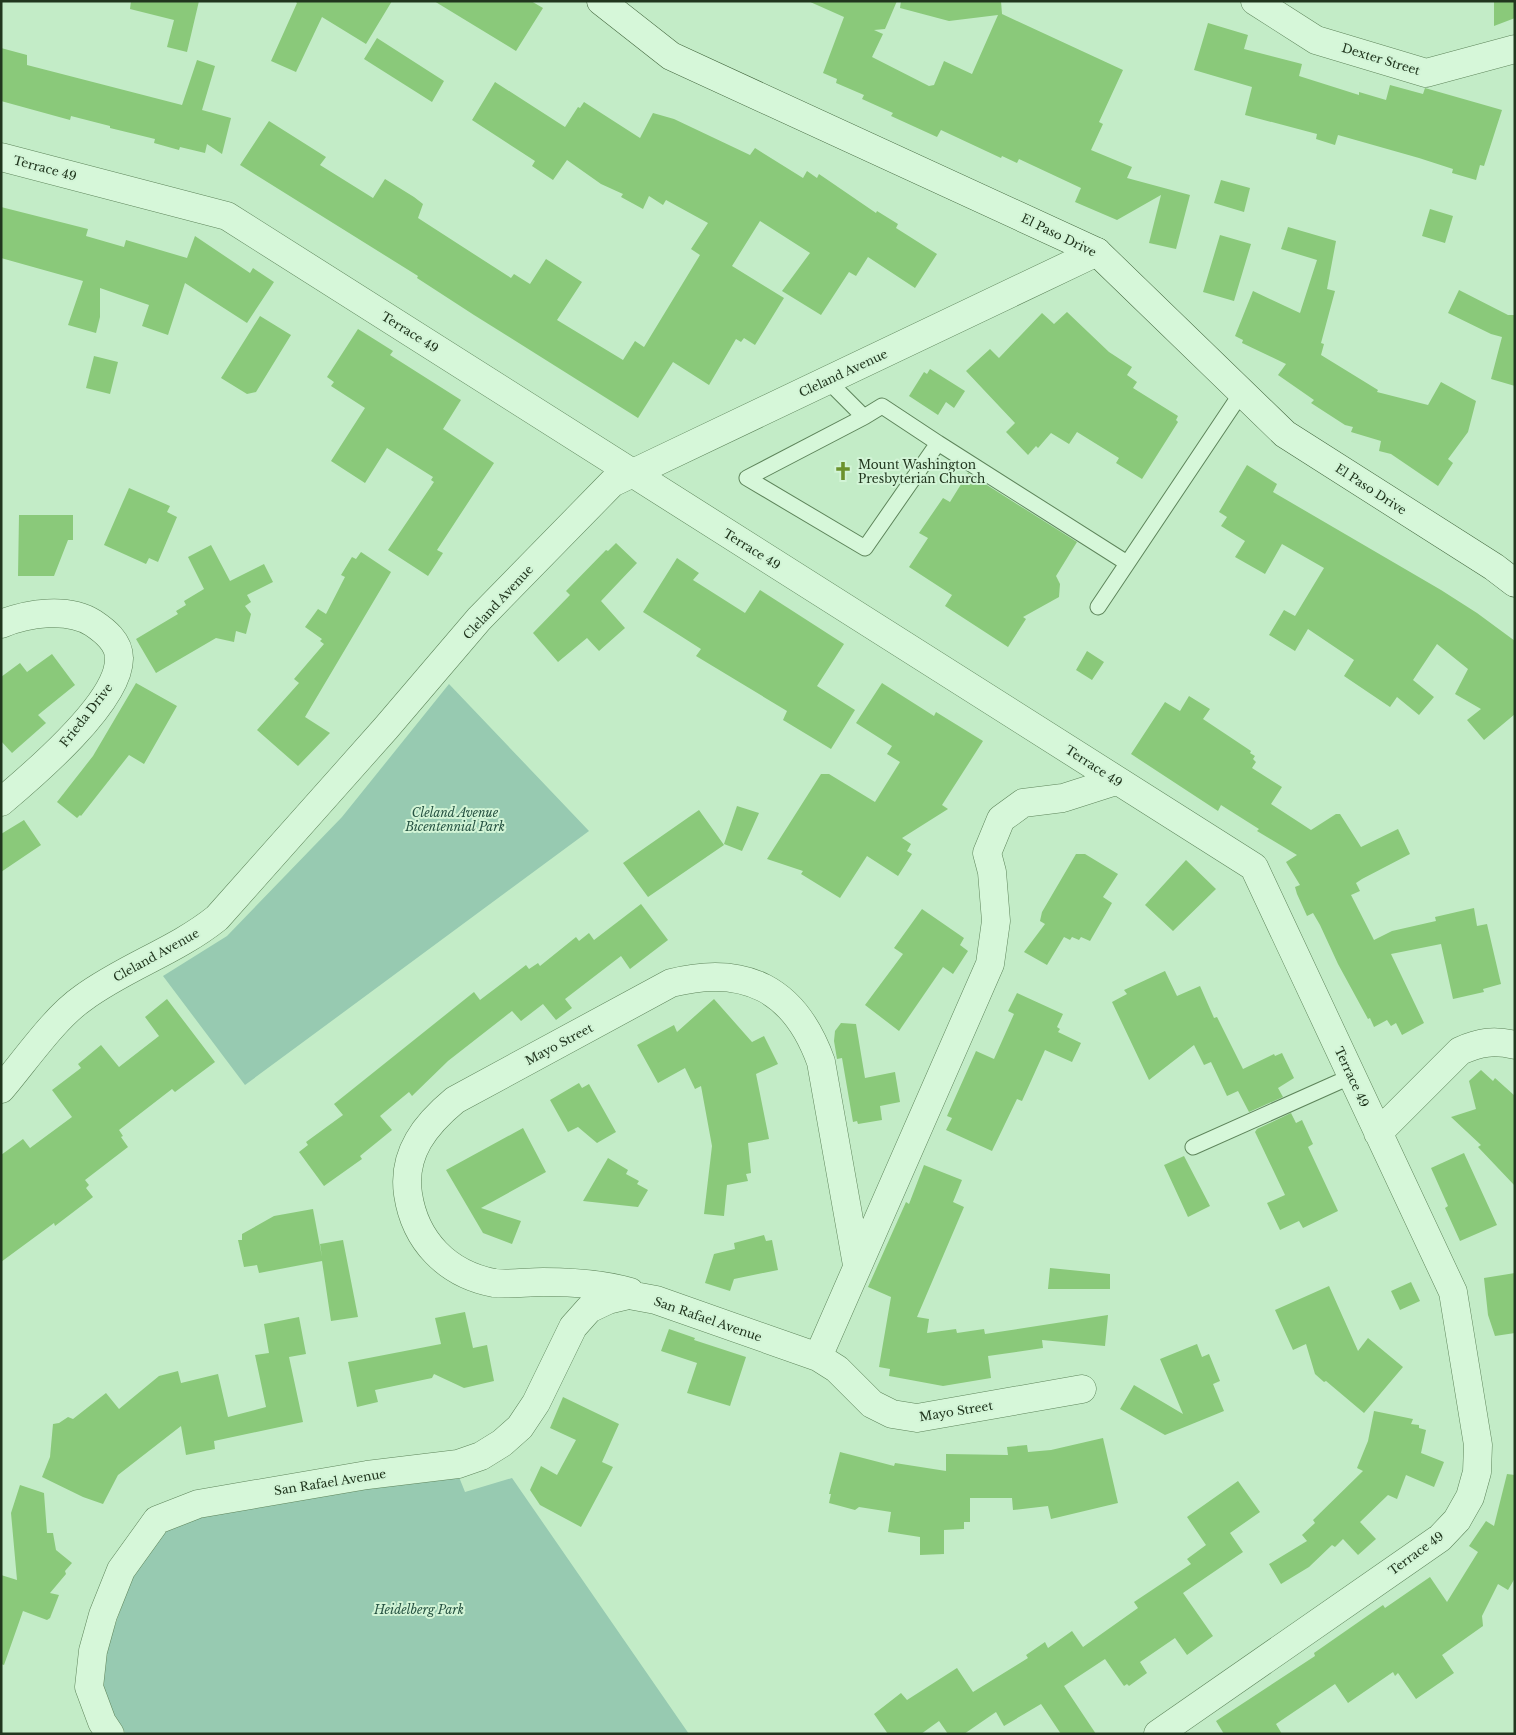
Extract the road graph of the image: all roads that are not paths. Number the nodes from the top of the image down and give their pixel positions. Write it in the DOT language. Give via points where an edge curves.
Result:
graph roads {
  1 [pos="601,1"];
  2 [pos="1255,1"];
  3 [pos="1515,48"];
  4 [pos="1,156"];
  5 [pos="1097,252"];
  6 [pos="827,380"];
  7 [pos="1242,392"];
  8 [pos="864,417"];
  9 [pos="938,443"];
  10 [pos="632,473"];
  11 [pos="1127,563"];
  12 [pos="1515,583"];
  13 [pos="1098,607"];
  14 [pos="1,624"];
  15 [pos="1116,780"];
  16 [pos="1,802"];
  17 [pos="1515,1044"];
  18 [pos="1352,1076"];
  19 [pos="1,1089"];
  20 [pos="1378,1133"];
  21 [pos="1193,1147"];
  22 [pos="857,1265"];
  23 [pos="656,1300"];
  24 [pos="818,1357"];
  25 [pos="1082,1389"];
  26 [pos="110,1734"];
  27 [pos="1158,1734"];
  1 -- 5 [label="street, El Paso Drive" via="671,56"];
  2 -- 3 [label="street, Dexter Street" via="1316,40 1426,73"];
  4 -- 10 [label="street, Terrace 49" via="227,216"];
  5 -- 6 [label="street, Cleland Avenue"];
  5 -- 7 [label="street, El Paso Drive"];
  6 -- 8 [label="lane"];
  6 -- 10 [label="street, Cleland Avenue"];
  7 -- 11 [label="lane"];
  7 -- 12 [label="street, El Paso Drive" via="1285,434"];
  8 -- 9 [label="lane" via="882,406"];
  8 -- 9 [label="lane" via="748,478 865,548"];
  9 -- 11 [label="lane"];
  10 -- 15 [label="street, Terrace 49"];
  10 -- 19 [label="street, Cleland Avenue" via="612,483 479,619 217,918 194,936 81,999"];
  11 -- 13 [label="lane"];
  14 -- 16 [label="street, Frieda Drive" via="46,614 68,614 91,622 110,636 120,657 118,674 71,738 40,770"];
  15 -- 18 [label="street, Terrace 49" via="1254,868"];
  15 -- 22 [label="street" via="1063,798 1023,803 1001,819 987,853 996,921 990,964"];
  17 -- 20 [label="street" via="1496,1040 1477,1043 1460,1051"];
  18 -- 20 [label="street, Terrace 49"];
  18 -- 21 [label="lane"];
  20 -- 27 [label="street, Terrace 49" via="1453,1292 1478,1446 1477,1472 1470,1497 1457,1520 1440,1538"];
  22 -- 23 [label="street, Mayo Street" via="821,1062 812,1036 798,1015 775,994 751,982 728,977 697,977 671,983 455,1100 434,1117 409,1164 407,1188 419,1232 432,1250 451,1267 473,1278 496,1283 577,1283 620,1289"];
  22 -- 24 [label="street"];
  23 -- 24 [label="street, San Rafael Avenue"];
  23 -- 26 [label="street, San Rafael Avenue" via="629,1295 608,1300 589,1310 573,1326 536,1403 520,1427 481,1456 458,1464 367,1475 198,1504 157,1520 121,1570 93,1651 90,1687 102,1722"];
  24 -- 25 [label="street, Mayo Street" via="837,1369 872,1404 892,1414 916,1418"];
}
